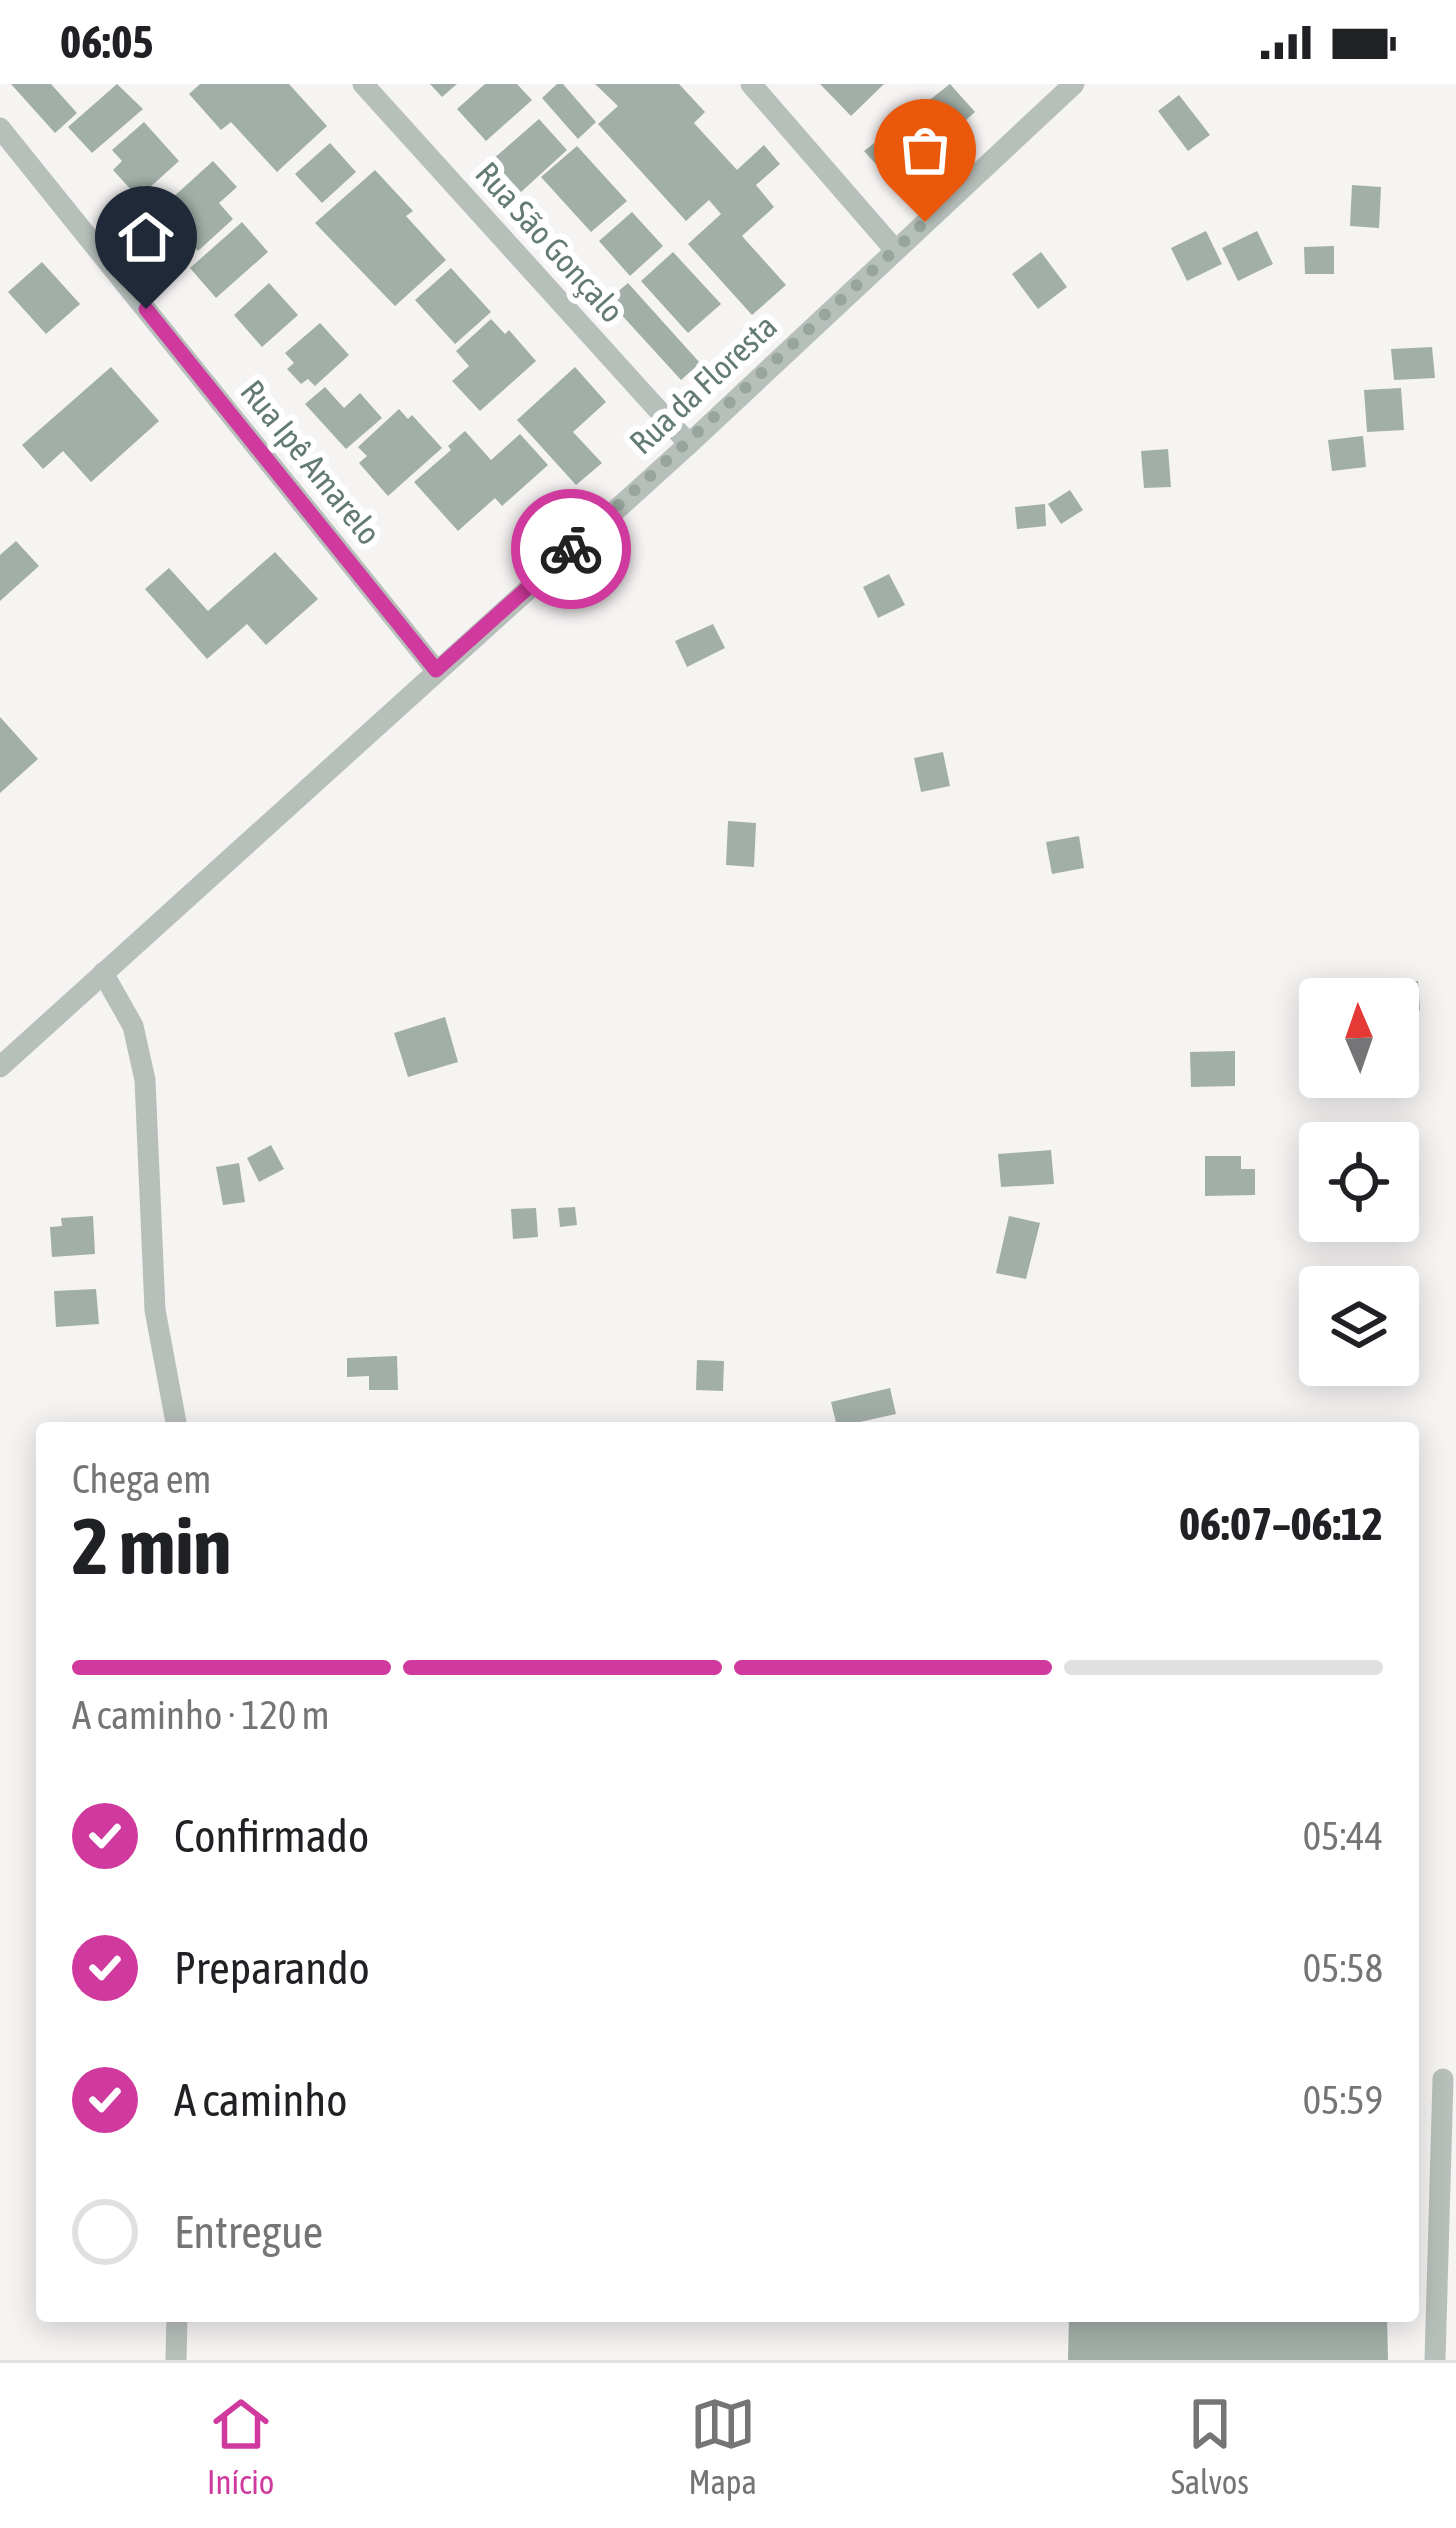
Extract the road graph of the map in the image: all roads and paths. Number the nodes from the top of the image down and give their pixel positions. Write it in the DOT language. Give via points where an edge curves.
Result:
graph roads {
  1 [pos="363,84"];
  2 [pos="751,84"];
  3 [pos="1075,84"];
  4 [pos="0,128"];
  5 [pos="896,250"];
  6 [pos="689,444"];
  7 [pos="436,670"];
  8 [pos="104,973"];
  9 [pos="0,1067"];
  10 [pos="176,1422"];
  11 [pos="1443,2079"];
  12 [pos="177,2322"];
  13 [pos="176,2360"];
  14 [pos="1435,2360"];
  1 -- 6 [label="street, Rua São Gonçalo"];
  2 -- 5 [label="street"];
  3 -- 5 [label="street, Rua da Floresta"];
  4 -- 7 [label="street, Rua Ipê Amarelo"];
  5 -- 6 [label="street, Rua da Floresta"];
  6 -- 7 [label="street, Rua da Floresta"];
  7 -- 8 [label="street, Rua da Floresta"];
  8 -- 9 [label="street, Rua da Floresta"];
  8 -- 10 [label="street" via="133,1026 145,1080 155,1310"];
  11 -- 14 [label="street"];
  12 -- 13 [label="street"];
}
